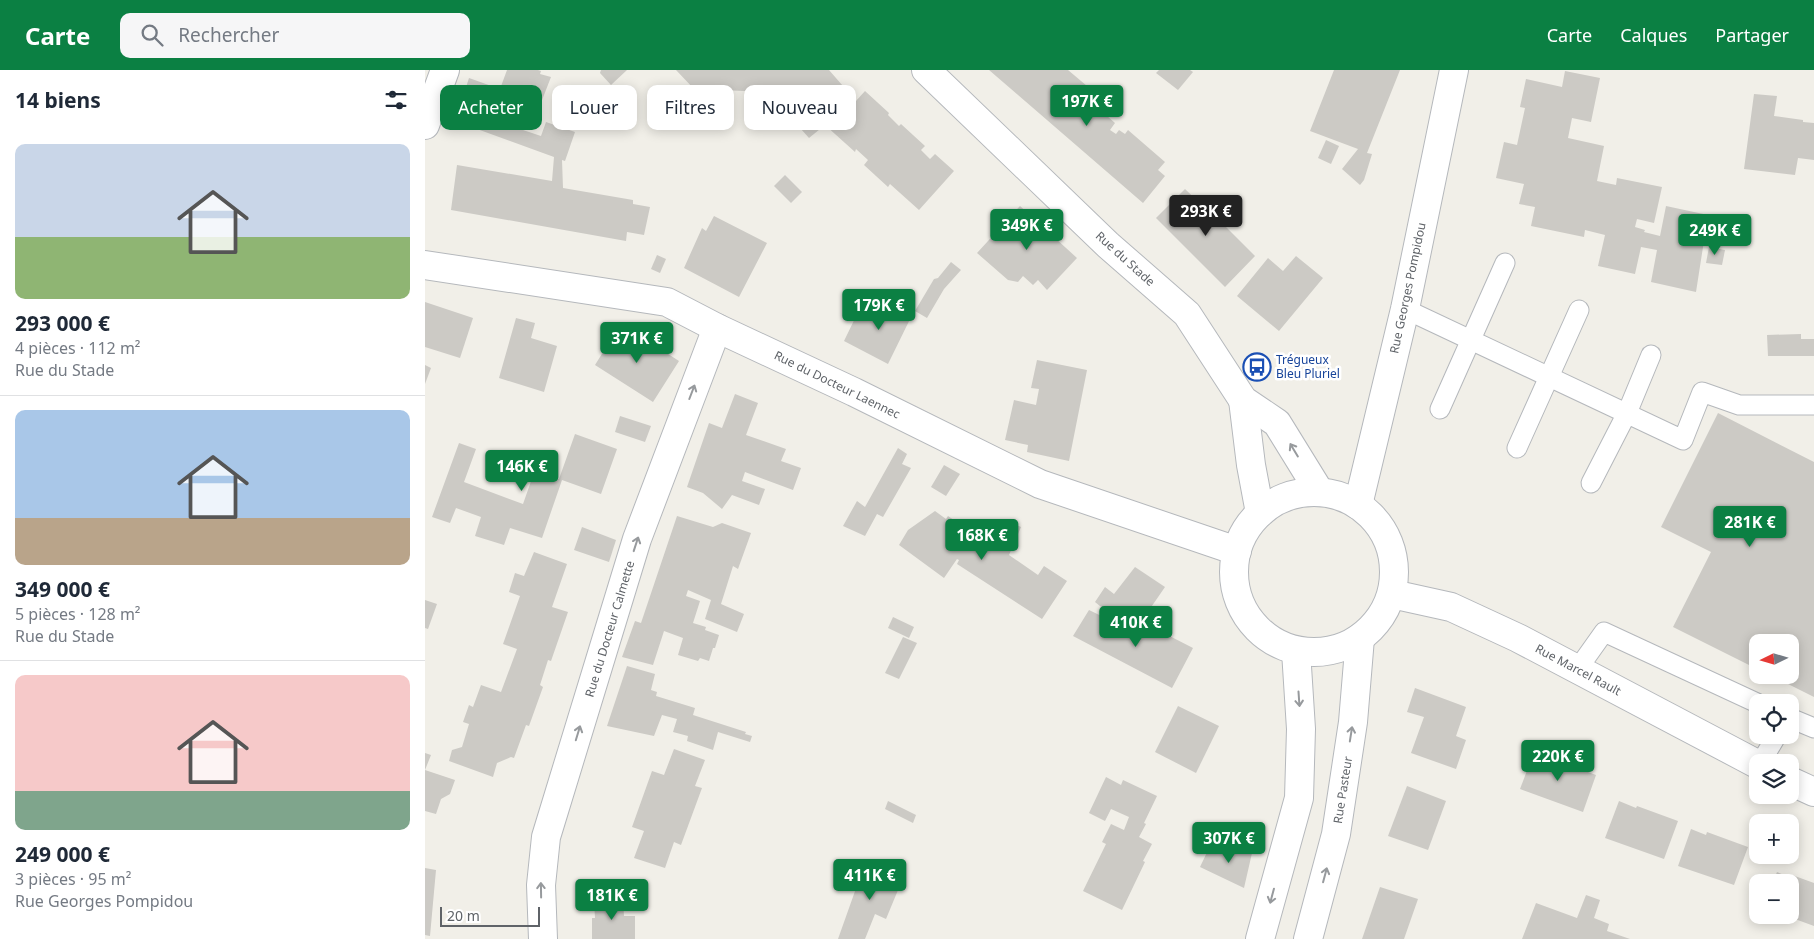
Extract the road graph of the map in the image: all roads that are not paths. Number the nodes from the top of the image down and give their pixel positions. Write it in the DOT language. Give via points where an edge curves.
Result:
graph roads {
  1 [pos="445,70"];
  2 [pos="926,70"];
  3 [pos="1454,70"];
  4 [pos="425,124"];
  5 [pos="1505,263"];
  6 [pos="425,265"];
  7 [pos="1405,309"];
  8 [pos="1579,310"];
  9 [pos="717,328"];
  10 [pos="1471,340"];
  11 [pos="1651,355"];
  12 [pos="1549,377"];
  13 [pos="1243,400"];
  14 [pos="1814,405"];
  15 [pos="1440,409"];
  16 [pos="1627,413"];
  17 [pos="1517,448"];
  18 [pos="1591,483"];
  19 [pos="1319,491"];
  20 [pos="1358,505"];
  21 [pos="1260,512"];
  22 [pos="1237,551"];
  23 [pos="1392,594"];
  24 [pos="1360,638"];
  25 [pos="1295,651"];
  26 [pos="1577,670"];
  27 [pos="1749,699"];
  28 [pos="1799,722"];
  29 [pos="1814,728"];
  30 [pos="1749,758"];
  31 [pos="1799,785"];
  32 [pos="1814,792"];
  33 [pos="543,939"];
  34 [pos="1260,939"];
  35 [pos="1308,939"];
  1 -- 4 [label="street"];
  2 -- 13 [label="street, Rue du Stade" via="1108,245 1187,314"];
  3 -- 7 [label="street, Rue Georges Pompidou"];
  5 -- 10 [label="lane"];
  6 -- 9 [label="street, Rue du Docteur Laennec" via="667,302"];
  7 -- 10 [label="lane"];
  7 -- 20 [label="street, Rue Georges Pompidou"];
  8 -- 12 [label="lane"];
  9 -- 22 [label="street, Rue du Docteur Laennec" via="1040,484"];
  33 -- 9 [label="street, Rue du Docteur Calmette, one-way" via="541,885 546,836 637,539"];
  10 -- 12 [label="lane"];
  10 -- 15 [label="lane"];
  11 -- 16 [label="lane"];
  12 -- 16 [label="lane"];
  12 -- 17 [label="lane"];
  19 -- 13 [label="street, one-way" via="1277,423"];
  13 -- 21 [label="street"];
  14 -- 16 [label="lane" via="1739,405 1702,392 1683,440"];
  16 -- 18 [label="lane"];
  19 -- 20 [label="street"];
  19 -- 21 [label="street" via="1297,493 1277,500"];
  20 -- 23 [label="street" via="1377,522 1389,544 1395,569"];
  21 -- 22 [label="street" via="1245,530"];
  22 -- 25 [label="street" via="1234,576 1239,602 1253,624 1272,641"];
  23 -- 24 [label="street" via="1380,619"];
  23 -- 26 [label="street, Rue Marcel Rault" via="1451,607"];
  24 -- 25 [label="street" via="1341,649 1318,653"];
  35 -- 24 [label="street, Rue Pasteur, one-way" via="1336,834 1353,722"];
  25 -- 34 [label="street, one-way" via="1301,729 1299,798"];
  26 -- 27 [label="lane" via="1604,632"];
  26 -- 30 [label="street, Rue Marcel Rault"];
  28 -- 29 [label="lane"];
  31 -- 32 [label="street"];
}
